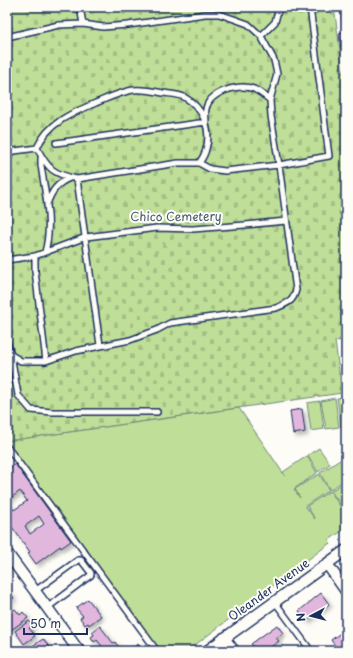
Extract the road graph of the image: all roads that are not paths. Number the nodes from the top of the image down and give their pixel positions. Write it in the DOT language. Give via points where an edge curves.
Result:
graph roads {
  1 [pos="80,7"];
  2 [pos="279,7"];
  3 [pos="310,7"];
  4 [pos="83,24"];
  5 [pos="261,36"];
  6 [pos="7,37"];
  7 [pos="270,100"];
  8 [pos="206,122"];
  9 [pos="56,143"];
  10 [pos="37,148"];
  11 [pos="7,152"];
  12 [pos="41,157"];
  13 [pos="199,163"];
  14 [pos="280,165"];
  15 [pos="70,178"];
  16 [pos="77,179"];
  17 [pos="47,205"];
  18 [pos="286,221"];
  19 [pos="86,237"];
  20 [pos="46,252"];
  21 [pos="35,256"];
  22 [pos="7,260"];
  23 [pos="7,342"];
  24 [pos="100,345"];
  25 [pos="11,355"];
  26 [pos="46,361"];
  27 [pos="157,412"];
  28 [pos="7,449"];
  29 [pos="346,550"];
  30 [pos="8,558"];
  31 [pos="326,564"];
  32 [pos="35,591"];
  33 [pos="346,591"];
  34 [pos="274,602"];
  35 [pos="47,608"];
  36 [pos="224,638"];
  37 [pos="78,651"];
  38 [pos="157,651"];
  39 [pos="206,651"];
  40 [pos="234,651"];
  41 [pos="311,651"];
  1 -- 4 [label="lane"];
  2 -- 5 [label="lane" via="275,22"];
  3 -- 14 [label="lane" via="329,156"];
  4 -- 5 [label="lane" via="103,27 219,14 248,24"];
  4 -- 6 [label="lane" via="59,25"];
  5 -- 7 [label="lane" via="274,60 277,74"];
  7 -- 8 [label="lane" via="248,88 219,93 213,97 206,109"];
  7 -- 14 [label="lane"];
  8 -- 9 [label="lane"];
  8 -- 10 [label="lane" via="200,112 184,97 134,90 123,92 73,113 50,128 40,139"];
  8 -- 13 [label="lane" via="206,150"];
  10 -- 11 [label="lane"];
  10 -- 12 [label="lane"];
  12 -- 15 [label="lane" via="53,171"];
  12 -- 17 [label="lane"];
  13 -- 14 [label="lane" via="216,171"];
  13 -- 16 [label="lane" via="178,163"];
  14 -- 18 [label="lane"];
  15 -- 16 [label="lane"];
  15 -- 17 [label="lane" via="56,186"];
  16 -- 19 [label="lane"];
  17 -- 20 [label="lane" via="49,224"];
  18 -- 19 [label="lane" via="193,229 157,228"];
  18 -- 24 [label="lane" via="296,290 288,303 276,308 170,323 130,340"];
  19 -- 20 [label="lane"];
  19 -- 24 [label="lane"];
  20 -- 21 [label="lane"];
  21 -- 22 [label="lane"];
  21 -- 26 [label="lane"];
  23 -- 25 [label="lane"];
  24 -- 26 [label="lane"];
  25 -- 26 [label="lane" via="21,361"];
  25 -- 27 [label="lane" via="18,395 31,410"];
  28 -- 38 [label="lane"];
  29 -- 31 [label="street, Oleander Avenue"];
  30 -- 32 [label="street"];
  31 -- 33 [label="street"];
  31 -- 34 [label="street, Oleander Avenue"];
  32 -- 35 [label="street"];
  32 -- 35 [label="lane" via="81,560 91,575"];
  34 -- 36 [label="street, Oleander Avenue"];
  34 -- 41 [label="lane"];
  35 -- 37 [label="street"];
  36 -- 39 [label="street, Oleander Avenue"];
  36 -- 40 [label="street"];
}
